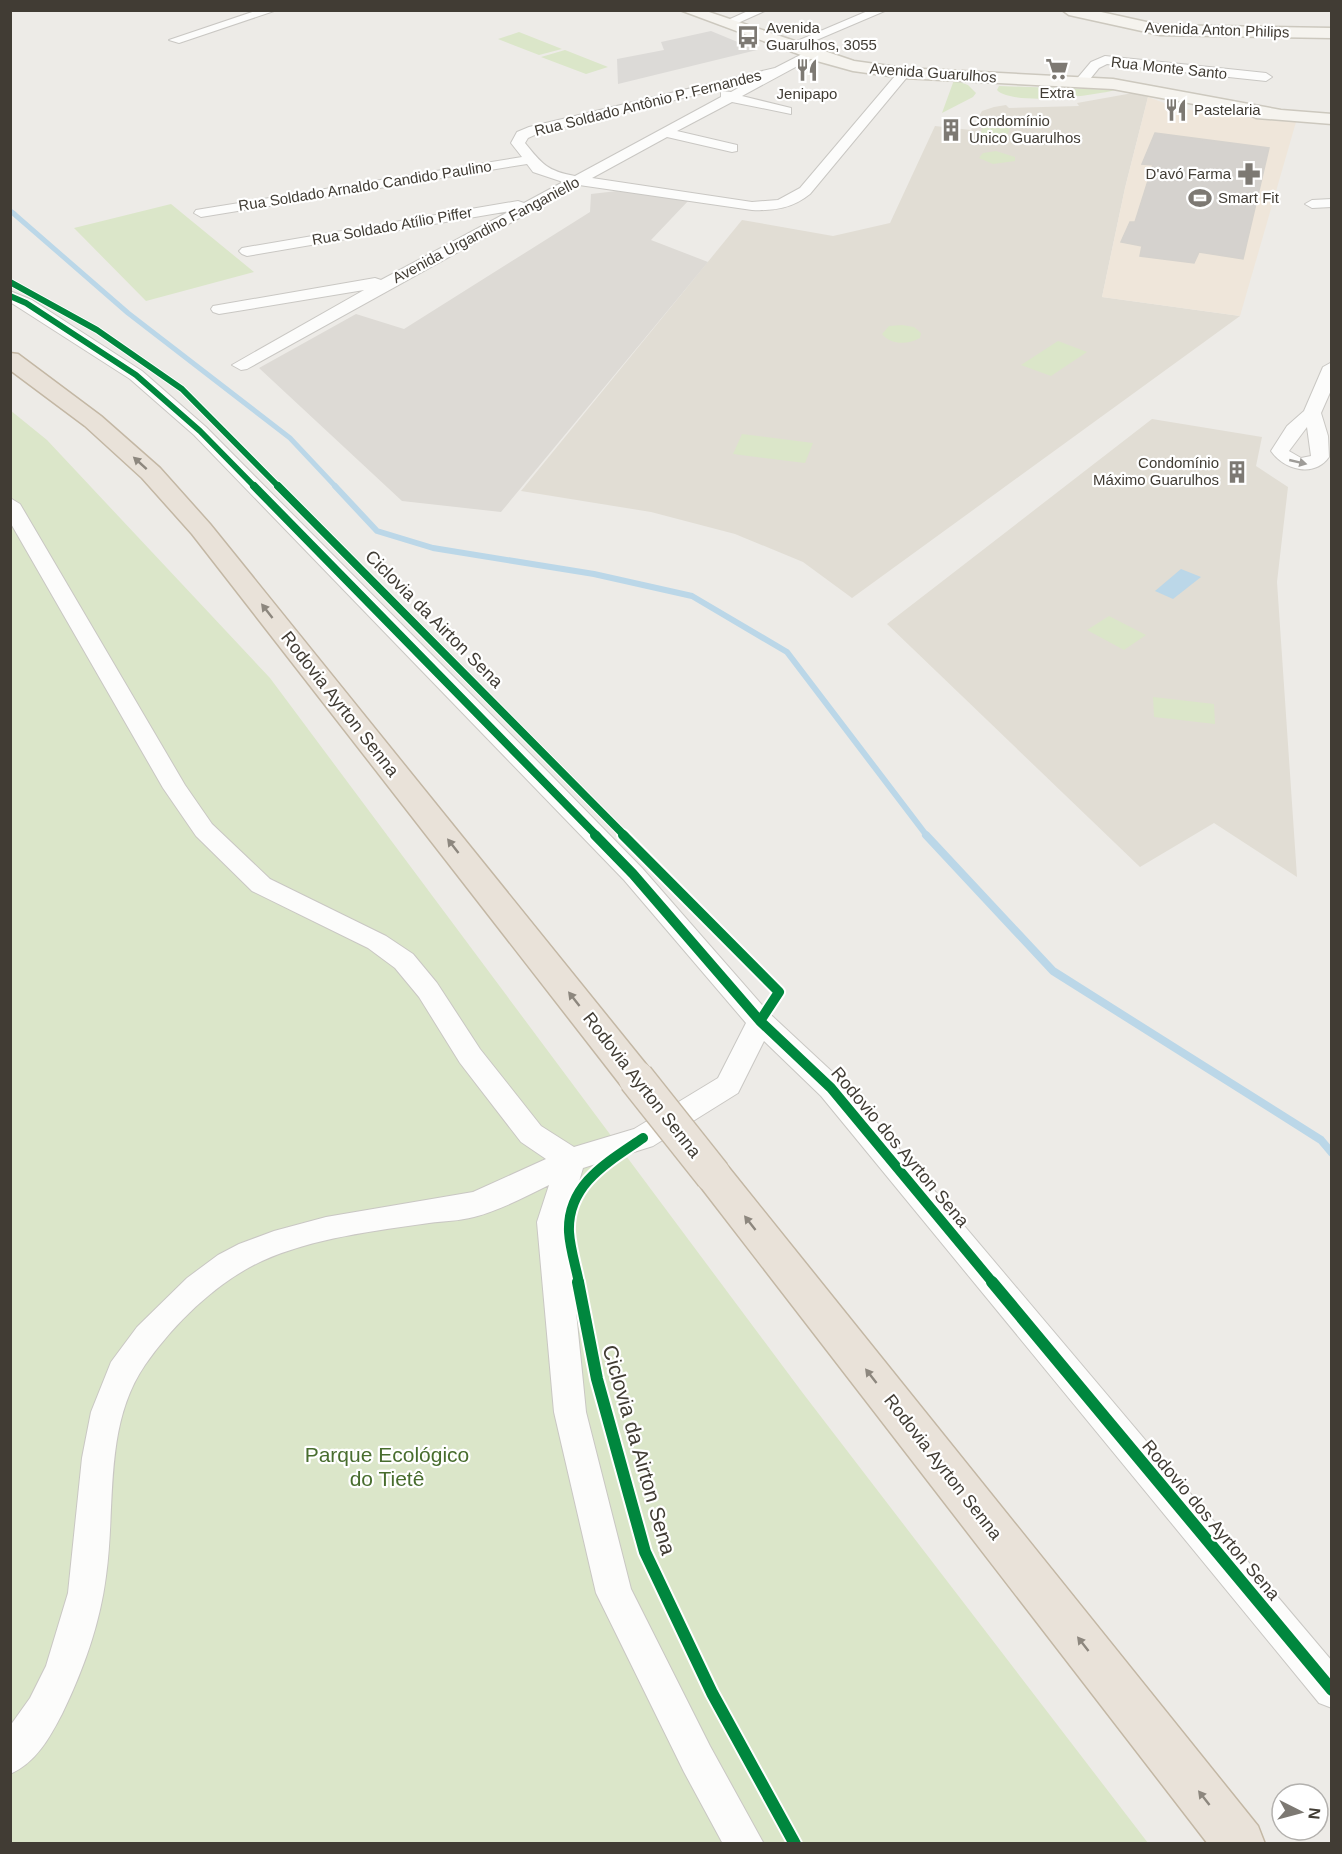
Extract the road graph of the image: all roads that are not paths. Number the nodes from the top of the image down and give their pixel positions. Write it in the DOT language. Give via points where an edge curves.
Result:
graph roads {
  1 [pos="272,10"];
  2 [pos="687,10"];
  3 [pos="762,10"];
  4 [pos="882,10"];
  5 [pos="1070,10"];
  6 [pos="725,24"];
  7 [pos="1332,33"];
  8 [pos="175,40"];
  9 [pos="789,47"];
  10 [pos="810,54"];
  11 [pos="778,71"];
  12 [pos="904,73"];
  13 [pos="1266,76"];
  14 [pos="1081,81"];
  15 [pos="699,89"];
  16 [pos="733,98"];
  17 [pos="786,111"];
  18 [pos="1332,119"];
  19 [pos="667,133"];
  20 [pos="732,148"];
  21 [pos="528,160"];
  22 [pos="581,180"];
  23 [pos="536,202"];
  24 [pos="1332,203"];
  25 [pos="1312,204"];
  26 [pos="201,213"];
  27 [pos="247,251"];
  28 [pos="390,281"];
  29 [pos="10,296"];
  30 [pos="219,309"];
  31 [pos="10,359"];
  32 [pos="241,365"];
  33 [pos="1332,367"];
  34 [pos="1311,413"];
  35 [pos="10,504"];
  36 [pos="760,1022"];
  37 [pos="571,1160"];
  38 [pos="1332,1690"];
  39 [pos="10,1755"];
  40 [pos="745,1844"];
  41 [pos="1240,1844"];
  1 -- 8 [label="street"];
  2 -- 6 [label="main road, Avenida Guarulhos"];
  3 -- 6 [label="street"];
  4 -- 9 [label="street"];
  5 -- 7 [label="main road, Avenida Anton Philips" via="1140,28 1182,32"];
  6 -- 9 [label="main road, Avenida Guarulhos"];
  9 -- 10 [label="main road, Avenida Guarulhos"];
  10 -- 11 [label="street, Avenida Urgandino Fanganiello"];
  10 -- 12 [label="main road, Avenida Guarulhos" via="853,66"];
  11 -- 15 [label="street, Rua Soldado Antônio P. Fernandes"];
  11 -- 16 [label="street, Avenida Urgandino Fanganiello"];
  12 -- 14 [label="main road, Avenida Guarulhos"];
  12 -- 22 [label="street, Rua Soldado Antônio P. Fernandes" via="805,191 788,204 752,206"];
  13 -- 14 [label="street, Rua Monte Santo" via="1213,74 1105,60"];
  14 -- 18 [label="main road, Avenida Guarulhos" via="1152,90 1203,104"];
  15 -- 16 [label="street" via="717,90"];
  15 -- 21 [label="street, Rua Soldado Antônio P. Fernandes" via="528,133 518,139"];
  16 -- 17 [label="street"];
  16 -- 19 [label="street, Avenida Urgandino Fanganiello"];
  19 -- 20 [label="street"];
  19 -- 22 [label="street, Avenida Urgandino Fanganiello"];
  21 -- 22 [label="street, Rua Soldado Antônio P. Fernandes" via="547,175"];
  21 -- 26 [label="street, Rua Soldado Arnaldo Candido Paulino"];
  22 -- 23 [label="street, Avenida Urgandino Fanganiello"];
  23 -- 27 [label="street, Rua Soldado Atílio Piffer"];
  23 -- 28 [label="street, Avenida Urgandino Fanganiello"];
  24 -- 25 [label="street"];
  28 -- 30 [label="street"];
  28 -- 32 [label="street, Avenida Urgandino Fanganiello"];
  29 -- 36 [label="street, Rodovio dos Ayrton Sena" via="136,375 200,431 633,874"];
  41 -- 31 [label="highway, Rodovia Ayrton Senna, one-way, bridge" via="201,529 151,473 93,421"];
  33 -- 34 [label="street"];
  35 -- 37 [label="street" via="204,830 261,885 377,942 404,961 428,990 470,1056 531,1134"];
  36 -- 37 [label="street" via="728,1085 643,1138"];
  36 -- 38 [label="street, Rodovio dos Ayrton Sena" via="831,1088"];
  37 -- 39 [label="street" via="480,1203 276,1242 230,1264 177,1307 134,1354 115,1388 95,1479 89,1576 75,1632 34,1727"];
  37 -- 40 [label="street" via="552,1222 570,1412 614,1593 697,1759"];
}
